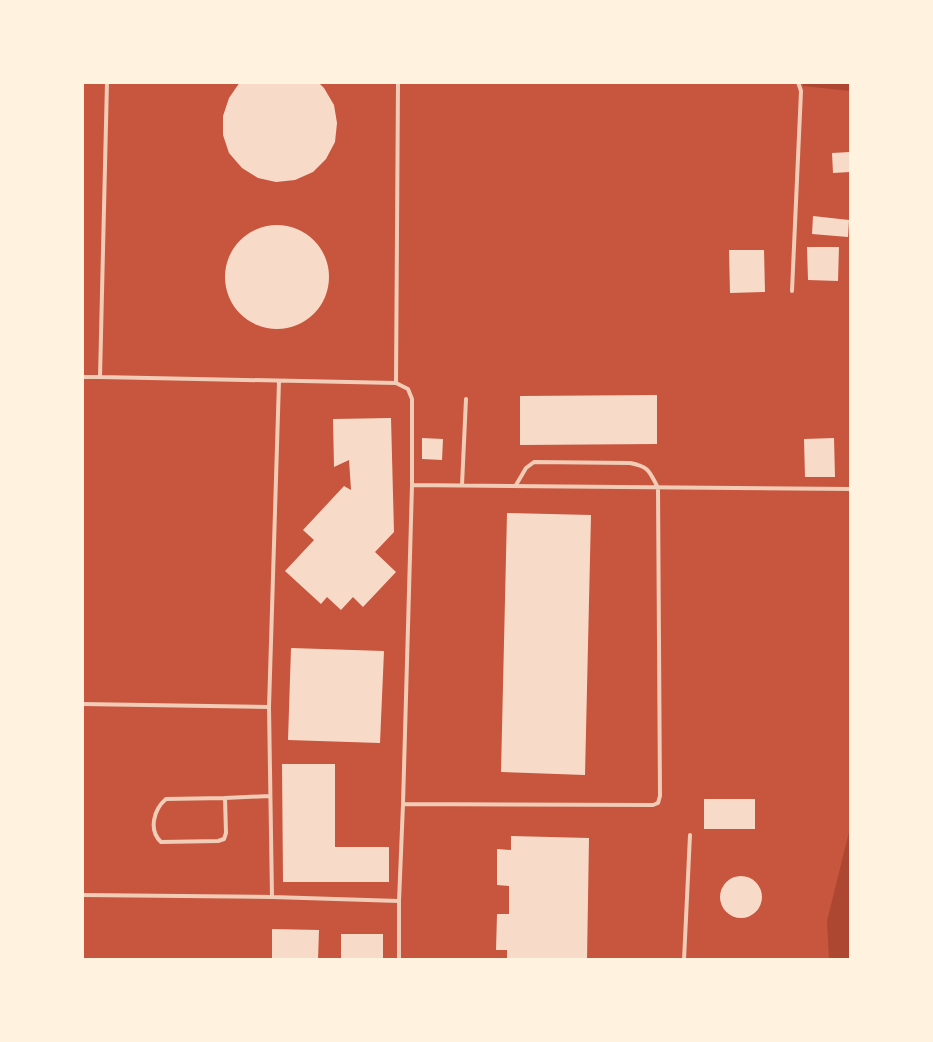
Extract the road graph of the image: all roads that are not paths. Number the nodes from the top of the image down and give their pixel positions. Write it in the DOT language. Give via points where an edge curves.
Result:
graph roads {
  1 [pos="107,82"];
  2 [pos="398,82"];
  3 [pos="798,82"];
  4 [pos="792,291"];
  5 [pos="82,377"];
  6 [pos="100,377"];
  7 [pos="279,381"];
  8 [pos="396,383"];
  9 [pos="466,399"];
  10 [pos="412,485"];
  11 [pos="462,485"];
  12 [pos="516,485"];
  13 [pos="658,488"];
  14 [pos="850,489"];
  15 [pos="82,704"];
  16 [pos="270,707"];
  17 [pos="270,796"];
  18 [pos="225,798"];
  19 [pos="403,804"];
  20 [pos="690,835"];
  21 [pos="82,895"];
  22 [pos="272,897"];
  23 [pos="399,901"];
  24 [pos="400,960"];
  25 [pos="684,960"];
  1 -- 6 [label="lane"];
  2 -- 8 [label="lane"];
  3 -- 4 [label="lane" via="801,92"];
  5 -- 6 [label="lane"];
  6 -- 7 [label="lane"];
  7 -- 8 [label="lane"];
  7 -- 16 [label="lane"];
  8 -- 10 [label="lane" via="408,389 412,399"];
  9 -- 11 [label="lane"];
  10 -- 11 [label="lane"];
  10 -- 19 [label="lane"];
  11 -- 12 [label="lane"];
  12 -- 13 [label="lane"];
  12 -- 13 [label="lane" via="526,468 534,462 630,462 644,466"];
  13 -- 14 [label="lane"];
  13 -- 19 [label="lane" via="658,803"];
  15 -- 16 [label="lane"];
  16 -- 17 [label="lane"];
  17 -- 18 [label="lane"];
  17 -- 22 [label="lane"];
  18 -- 18 [label="lane" via="224,839 161,842 156,837 153,831 156,811 166,799"];
  19 -- 23 [label="lane"];
  20 -- 25 [label="lane"];
  21 -- 22 [label="lane"];
  22 -- 23 [label="lane"];
  23 -- 24 [label="lane"];
}
